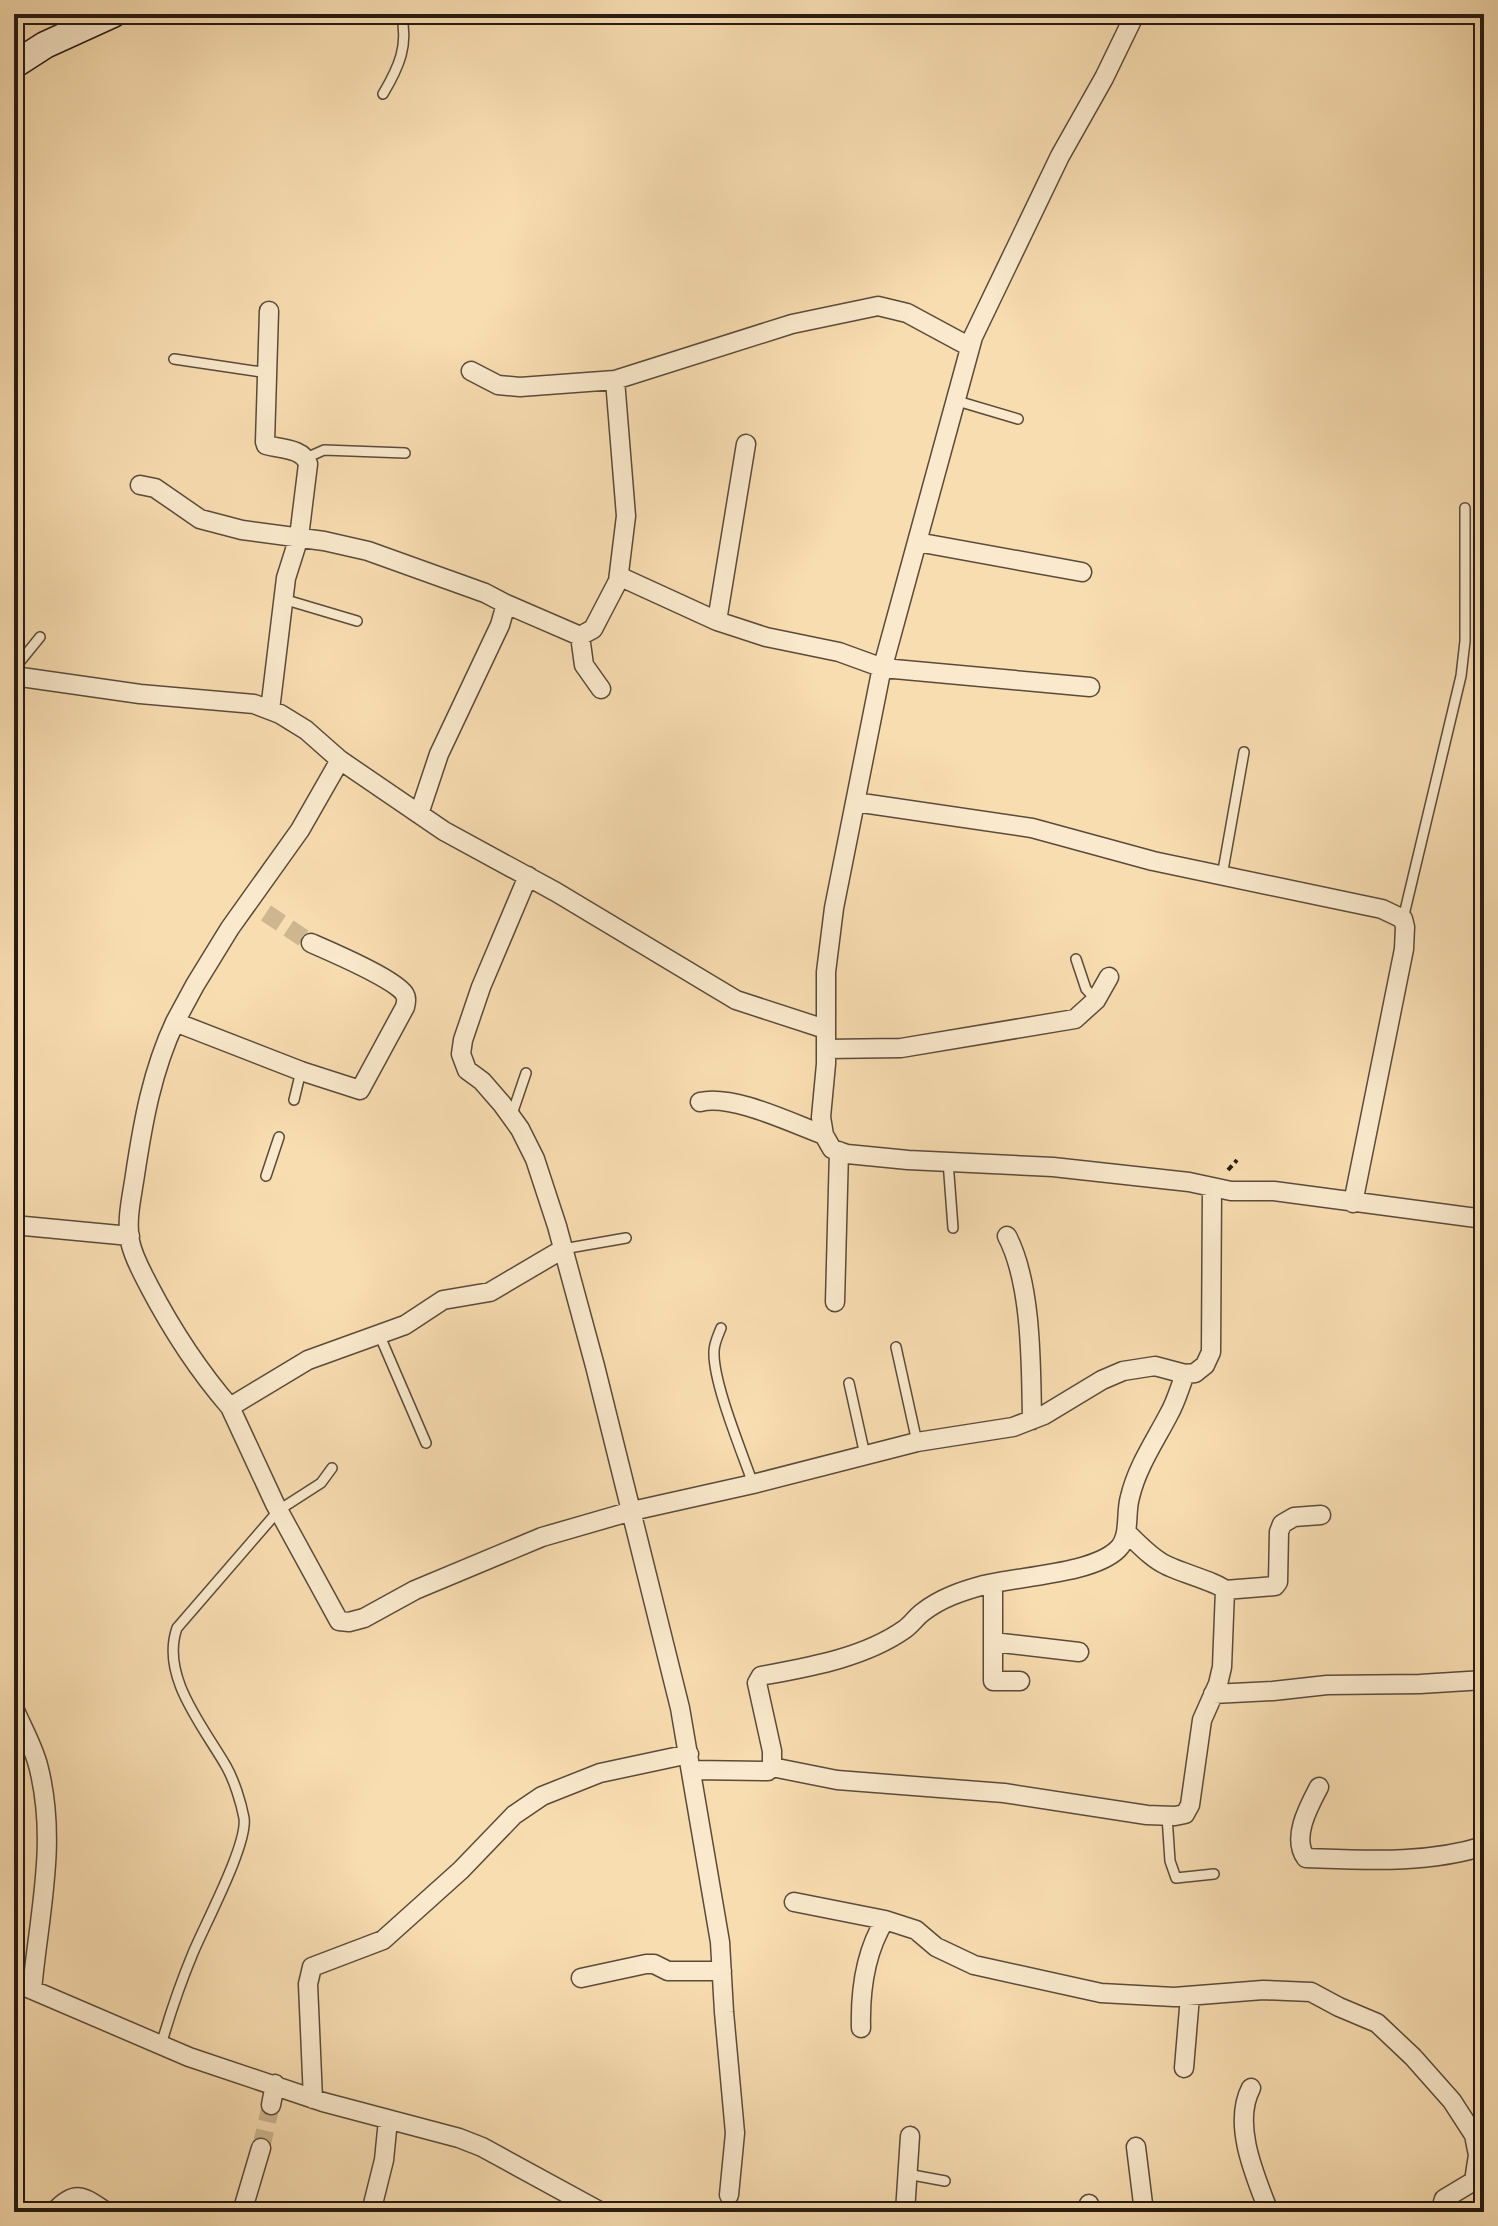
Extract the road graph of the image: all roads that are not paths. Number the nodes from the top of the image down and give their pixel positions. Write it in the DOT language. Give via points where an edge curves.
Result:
graph roads {
  1 [pos="113,14"];
  2 [pos="401,14"];
  3 [pos="1135,14"];
  4 [pos="14,65"];
  5 [pos="383,94"];
  6 [pos="269,311"];
  7 [pos="970,347"];
  8 [pos="174,359"];
  9 [pos="471,371"];
  10 [pos="268,373"];
  11 [pos="615,380"];
  12 [pos="954,400"];
  13 [pos="1018,419"];
  14 [pos="746,444"];
  15 [pos="405,453"];
  16 [pos="306,458"];
  17 [pos="140,485"];
  18 [pos="1465,508"];
  19 [pos="299,537"];
  20 [pos="917,542"];
  21 [pos="1082,572"];
  22 [pos="618,581"];
  23 [pos="283,599"];
  24 [pos="506,604"];
  25 [pos="357,621"];
  26 [pos="717,621"];
  27 [pos="580,636"];
  28 [pos="40,637"];
  29 [pos="883,668"];
  30 [pos="14,669"];
  31 [pos="14,676"];
  32 [pos="1090,687"];
  33 [pos="601,689"];
  34 [pos="270,710"];
  35 [pos="1244,752"];
  36 [pos="340,760"];
  37 [pos="855,802"];
  38 [pos="419,814"];
  39 [pos="528,876"];
  40 [pos="1222,876"];
  41 [pos="249,902"];
  42 [pos="266,913"];
  43 [pos="1403,919"];
  44 [pos="311,943"];
  45 [pos="1076,959"];
  46 [pos="1109,977"];
  47 [pos="1096,1000"];
  48 [pos="175,1022"];
  49 [pos="825,1029"];
  50 [pos="826,1049"];
  51 [pos="301,1071"];
  52 [pos="526,1073"];
  53 [pos="294,1100"];
  54 [pos="700,1102"];
  55 [pos="511,1117"];
  56 [pos="824,1135"];
  57 [pos="279,1137"];
  58 [pos="839,1151"];
  59 [pos="948,1161"];
  60 [pos="266,1176"];
  61 [pos="1212,1187"];
  62 [pos="1353,1203"];
  63 [pos="1484,1219"];
  64 [pos="14,1225"];
  65 [pos="953,1228"];
  66 [pos="130,1236"];
  67 [pos="1007,1236"];
  68 [pos="626,1238"];
  69 [pos="563,1249"];
  70 [pos="835,1302"];
  71 [pos="721,1328"];
  72 [pos="379,1334"];
  73 [pos="896,1347"];
  74 [pos="1185,1374"];
  75 [pos="849,1383"];
  76 [pos="230,1407"];
  77 [pos="1032,1420"];
  78 [pos="917,1442"];
  79 [pos="426,1443"];
  80 [pos="865,1455"];
  81 [pos="332,1468"];
  82 [pos="753,1484"];
  83 [pos="279,1510"];
  84 [pos="632,1511"];
  85 [pos="1321,1515"];
  86 [pos="1126,1532"];
  87 [pos="993,1583"];
  88 [pos="1225,1590"];
  89 [pos="993,1642"];
  90 [pos="1079,1652"];
  91 [pos="1484,1680"];
  92 [pos="1020,1681"];
  93 [pos="1213,1694"];
  94 [pos="14,1708"];
  95 [pos="691,1762"];
  96 [pos="772,1767"];
  97 [pos="1319,1787"];
  98 [pos="1167,1816"];
  99 [pos="1484,1846"];
  100 [pos="1214,1874"];
  101 [pos="794,1902"];
  102 [pos="885,1920"];
  103 [pos="722,1971"];
  104 [pos="581,1978"];
  105 [pos="14,1982"];
  106 [pos="32,1990"];
  107 [pos="1190,1996"];
  108 [pos="861,2028"];
  109 [pos="161,2045"];
  110 [pos="1184,2068"];
  111 [pos="275,2084"];
  112 [pos="1251,2088"];
  113 [pos="313,2099"];
  114 [pos="271,2105"];
  115 [pos="388,2120"];
  116 [pos="910,2136"];
  117 [pos="1136,2147"];
  118 [pos="261,2148"];
  119 [pos="907,2174"];
  120 [pos="1479,2180"];
  121 [pos="945,2181"];
  122 [pos="729,2195"];
  123 [pos="580,2206"];
  124 [pos="54,2212"];
  125 [pos="107,2212"];
  126 [pos="242,2212"];
  127 [pos="371,2212"];
  128 [pos="601,2212"];
  129 [pos="905,2212"];
  130 [pos="1144,2212"];
  131 [pos="1269,2212"];
  132 [pos="1440,2212"];
  1 -- 4 [label="street"];
  2 -- 5 [label="lane" via="404,47"];
  3 -- 7 [label="street" via="1060,156"];
  6 -- 10 [label="street"];
  7 -- 11 [label="street" via="907,313 878,306 792,324"];
  7 -- 12 [label="street"];
  8 -- 10 [label="lane"];
  9 -- 11 [label="street" via="498,385 520,387"];
  10 -- 16 [label="street" via="266,445"];
  11 -- 22 [label="street" via="626,516"];
  12 -- 13 [label="lane"];
  12 -- 20 [label="street"];
  14 -- 26 [label="street"];
  15 -- 16 [label="lane" via="324,450"];
  16 -- 19 [label="street"];
  17 -- 19 [label="street" via="155,488 200,519"];
  18 -- 43 [label="lane" via="1461,676"];
  19 -- 23 [label="street"];
  19 -- 24 [label="street" via="368,551"];
  20 -- 21 [label="street"];
  20 -- 29 [label="street"];
  22 -- 26 [label="street" via="630,580"];
  22 -- 27 [label="street" via="593,629"];
  23 -- 25 [label="lane"];
  23 -- 34 [label="street"];
  24 -- 27 [label="street"];
  24 -- 38 [label="street" via="439,754"];
  26 -- 29 [label="street"];
  27 -- 33 [label="street" via="584,665"];
  28 -- 30 [label="lane"];
  29 -- 32 [label="street"];
  29 -- 37 [label="street"];
  31 -- 34 [label="street"];
  34 -- 36 [label="street" via="306,730"];
  35 -- 40 [label="lane"];
  36 -- 38 [label="street"];
  36 -- 41 [label="street" via="300,830"];
  37 -- 40 [label="street" via="1032,828"];
  37 -- 49 [label="street" via="834,908"];
  38 -- 39 [label="street"];
  39 -- 49 [label="street" via="736,1000"];
  39 -- 55 [label="street" via="481,987 461,1054 467,1070"];
  40 -- 43 [label="street" via="1382,909"];
  41 -- 42 [label="street"];
  41 -- 48 [label="street"];
  43 -- 62 [label="street" via="1404,949"];
  44 -- 51 [label="street" via="382,977 406,997 360,1090"];
  45 -- 47 [label="lane" via="1086,989"];
  46 -- 47 [label="street"];
  47 -- 50 [label="street" via="1075,1019 1055,1023 901,1048"];
  48 -- 51 [label="street"];
  48 -- 66 [label="street" via="146,1105"];
  49 -- 50 [label="street"];
  50 -- 56 [label="street"];
  51 -- 53 [label="lane"];
  52 -- 55 [label="lane"];
  54 -- 56 [label="street" via="741,1105"];
  55 -- 69 [label="street" via="535,1159"];
  56 -- 58 [label="street"];
  57 -- 60 [label="lane"];
  58 -- 59 [label="street"];
  58 -- 70 [label="street"];
  59 -- 61 [label="street" via="1053,1167"];
  59 -- 65 [label="lane"];
  61 -- 62 [label="street"];
  61 -- 74 [label="street" via="1211,1352 1205,1365"];
  62 -- 63 [label="street"];
  64 -- 66 [label="street"];
  66 -- 76 [label="street" via="171,1329"];
  67 -- 77 [label="street" via="1021,1273"];
  68 -- 69 [label="lane"];
  69 -- 72 [label="street" via="490,1292 443,1300 405,1325"];
  69 -- 84 [label="street"];
  71 -- 82 [label="lane" via="713,1356"];
  72 -- 76 [label="street" via="308,1360"];
  72 -- 79 [label="lane"];
  73 -- 78 [label="lane"];
  74 -- 77 [label="street" via="1155,1366 1123,1371"];
  74 -- 86 [label="street" via="1129,1498"];
  75 -- 80 [label="lane"];
  76 -- 83 [label="street"];
  77 -- 78 [label="street"];
  78 -- 80 [label="street"];
  80 -- 82 [label="street"];
  81 -- 83 [label="lane" via="321,1483"];
  82 -- 84 [label="street"];
  83 -- 84 [label="street" via="339,1621 349,1622 542,1537"];
  83 -- 109 [label="lane" via="177,1628 171,1644 173,1665 228,1768 244,1823 241,1844 192,1956"];
  84 -- 95 [label="street"];
  85 -- 88 [label="street" via="1294,1517 1282,1524 1275,1586"];
  86 -- 87 [label="street" via="1122,1546 1107,1560"];
  86 -- 88 [label="street" via="1162,1564"];
  87 -- 89 [label="street"];
  87 -- 96 [label="street" via="952,1594 865,1649 813,1667 761,1676 757,1683"];
  88 -- 93 [label="street" via="1222,1667"];
  89 -- 90 [label="street"];
  89 -- 92 [label="street" via="993,1681"];
  91 -- 93 [label="street"];
  93 -- 98 [label="street" via="1202,1720 1190,1805 1185,1814"];
  94 -- 106 [label="street" via="37,1761 47,1803 47,1881"];
  95 -- 96 [label="street" via="768,1771"];
  95 -- 103 [label="street"];
  95 -- 113 [label="street" via="600,1773 542,1796 514,1815 383,1940 312,1967 308,1984"];
  96 -- 98 [label="street" via="837,1780 1004,1793"];
  97 -- 99 [label="street" via="1300,1834 1306,1858 1383,1860 1457,1855"];
  98 -- 100 [label="lane" via="1176,1878"];
  101 -- 102 [label="street"];
  102 -- 107 [label="street" via="916,1930 936,1947 974,1965 1101,1993"];
  102 -- 108 [label="street" via="866,1965"];
  103 -- 104 [label="street" via="668,1971 646,1964"];
  103 -- 122 [label="street" via="735,2133"];
  105 -- 106 [label="street"];
  106 -- 109 [label="street"];
  107 -- 110 [label="street"];
  107 -- 120 [label="street" via="1311,1992 1377,2023 1452,2101 1474,2135"];
  109 -- 111 [label="street"];
  111 -- 113 [label="street"];
  111 -- 114 [label="street"];
  112 -- 131 [label="street" via="1243,2107 1245,2129"];
  113 -- 115 [label="street"];
  115 -- 123 [label="street" via="482,2147"];
  115 -- 127 [label="street"];
  116 -- 119 [label="street"];
  117 -- 130 [label="street"];
  118 -- 126 [label="street"];
  119 -- 121 [label="lane"];
  119 -- 129 [label="street"];
  120 -- 132 [label="street" via="1444,2199"];
  123 -- 128 [label="street"];
  124 -- 125 [label="street" via="68,2198 81,2196"];
}
